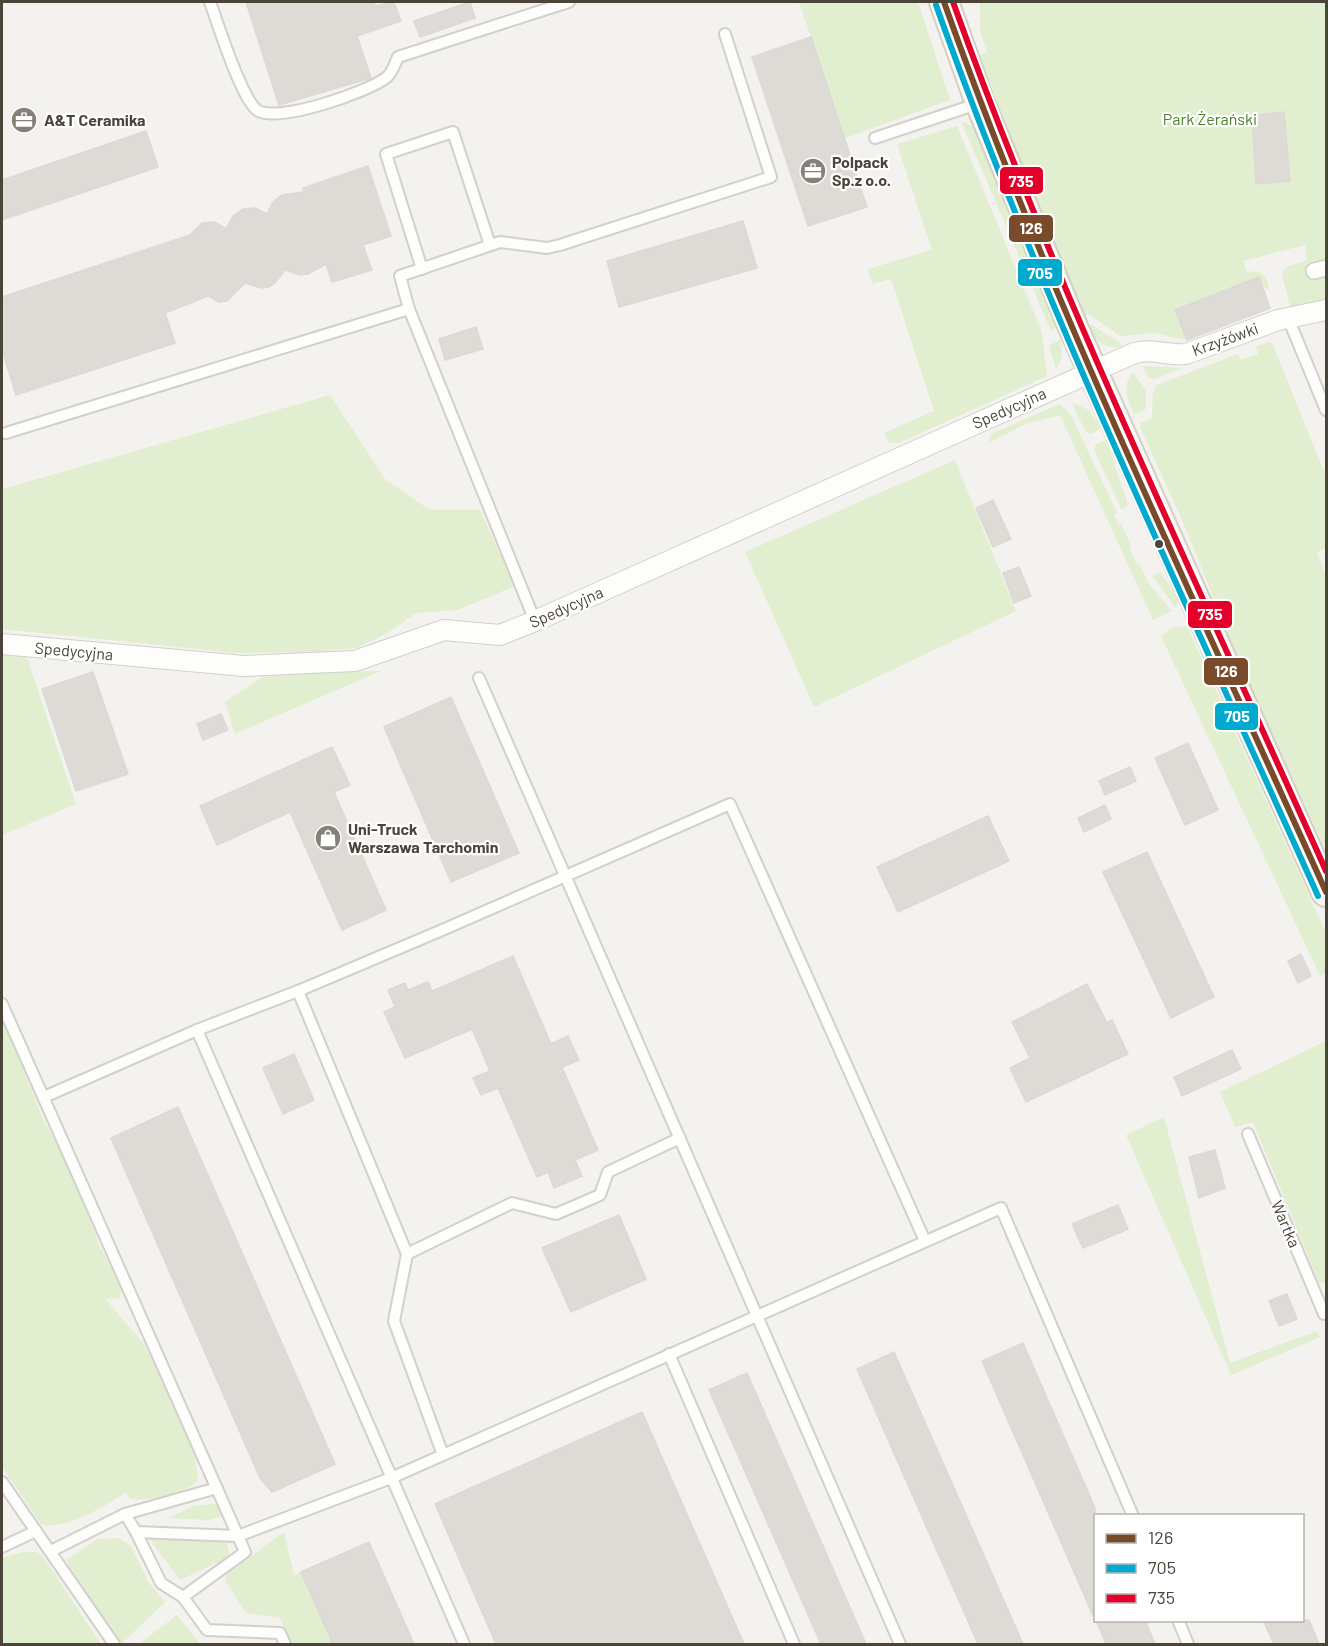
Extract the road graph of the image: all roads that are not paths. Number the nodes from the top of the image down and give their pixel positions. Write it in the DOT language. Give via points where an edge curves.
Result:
graph roads {
  1 [pos="210,2"];
  2 [pos="569,2"];
  3 [pos="944,2"];
  4 [pos="555,4"];
  5 [pos="724,34"];
  6 [pos="980,103"];
  7 [pos="875,138"];
  8 [pos="490,245"];
  9 [pos="422,269"];
  10 [pos="410,309"];
  11 [pos="1326,310"];
  12 [pos="1288,318"];
  13 [pos="1091,370"];
  14 [pos="1326,410"];
  15 [pos="6,433"];
  16 [pos="535,621"];
  17 [pos="2,644"];
  18 [pos="480,678"];
  19 [pos="566,876"];
  20 [pos="1326,892"];
  21 [pos="298,991"];
  22 [pos="2,1004"];
  23 [pos="198,1030"];
  24 [pos="44,1097"];
  25 [pos="1248,1134"];
  26 [pos="680,1138"];
  27 [pos="925,1241"];
  28 [pos="407,1254"];
  29 [pos="1326,1288"];
  30 [pos="1314,1290"];
  31 [pos="1324,1314"];
  32 [pos="757,1316"];
  33 [pos="669,1354"];
  34 [pos="443,1455"];
  35 [pos="391,1478"];
  36 [pos="2,1482"];
  37 [pos="217,1488"];
  38 [pos="125,1514"];
  39 [pos="1133,1514"];
  40 [pos="36,1531"];
  41 [pos="136,1532"];
  42 [pos="238,1536"];
  43 [pos="2,1547"];
  44 [pos="51,1551"];
  45 [pos="183,1598"];
  46 [pos="1179,1622"];
  47 [pos="114,1644"];
  48 [pos="285,1644"];
  49 [pos="464,1644"];
  50 [pos="794,1644"];
  51 [pos="900,1644"];
  52 [pos="1188,1644"];
  1 -- 4 [label="lane" via="243,90 256,110 272,116 291,114 370,87 389,76 398,57"];
  2 -- 4 [label="lane"];
  3 -- 6 [label="main road"];
  5 -- 8 [label="lane" via="771,177 560,245"];
  6 -- 7 [label="lane"];
  6 -- 13 [label="main road"];
  8 -- 9 [label="lane"];
  8 -- 9 [label="lane" via="453,132 386,154"];
  9 -- 10 [label="lane" via="400,276"];
  10 -- 15 [label="lane"];
  10 -- 16 [label="lane"];
  11 -- 12 [label="street, Krzyżówki"];
  12 -- 13 [label="street, Krzyżówki" via="1198,351 1175,355 1142,350"];
  12 -- 14 [label="lane"];
  13 -- 16 [label="street, Spedycyjna"];
  13 -- 20 [label="main road"];
  16 -- 17 [label="street, Spedycyjna" via="500,635 444,630 355,661 244,666"];
  18 -- 19 [label="lane"];
  19 -- 21 [label="lane"];
  19 -- 26 [label="lane"];
  19 -- 27 [label="lane" via="730,804"];
  21 -- 23 [label="lane"];
  21 -- 28 [label="lane"];
  22 -- 24 [label="lane"];
  23 -- 24 [label="lane"];
  23 -- 35 [label="lane"];
  24 -- 37 [label="lane"];
  25 -- 30 [label="lane, Wartka"];
  26 -- 28 [label="lane" via="608,1172 600,1195 556,1214 512,1203"];
  26 -- 32 [label="lane"];
  27 -- 32 [label="lane"];
  27 -- 39 [label="lane" via="1001,1208"];
  28 -- 34 [label="lane" via="394,1321"];
  29 -- 30 [label="lane"];
  30 -- 31 [label="lane, Wartka"];
  32 -- 33 [label="lane"];
  32 -- 51 [label="lane"];
  33 -- 34 [label="lane"];
  33 -- 50 [label="lane"];
  34 -- 35 [label="lane"];
  35 -- 42 [label="lane"];
  35 -- 49 [label="lane"];
  36 -- 40 [label="lane"];
  37 -- 38 [label="lane"];
  37 -- 42 [label="lane"];
  38 -- 41 [label="lane"];
  38 -- 44 [label="lane"];
  40 -- 43 [label="lane"];
  40 -- 44 [label="lane"];
  41 -- 42 [label="lane"];
  41 -- 45 [label="lane" via="161,1582"];
  42 -- 45 [label="lane" via="245,1552"];
  44 -- 47 [label="lane"];
  45 -- 48 [label="lane" via="207,1630 280,1634"];
  46 -- 52 [label="lane"];
}
